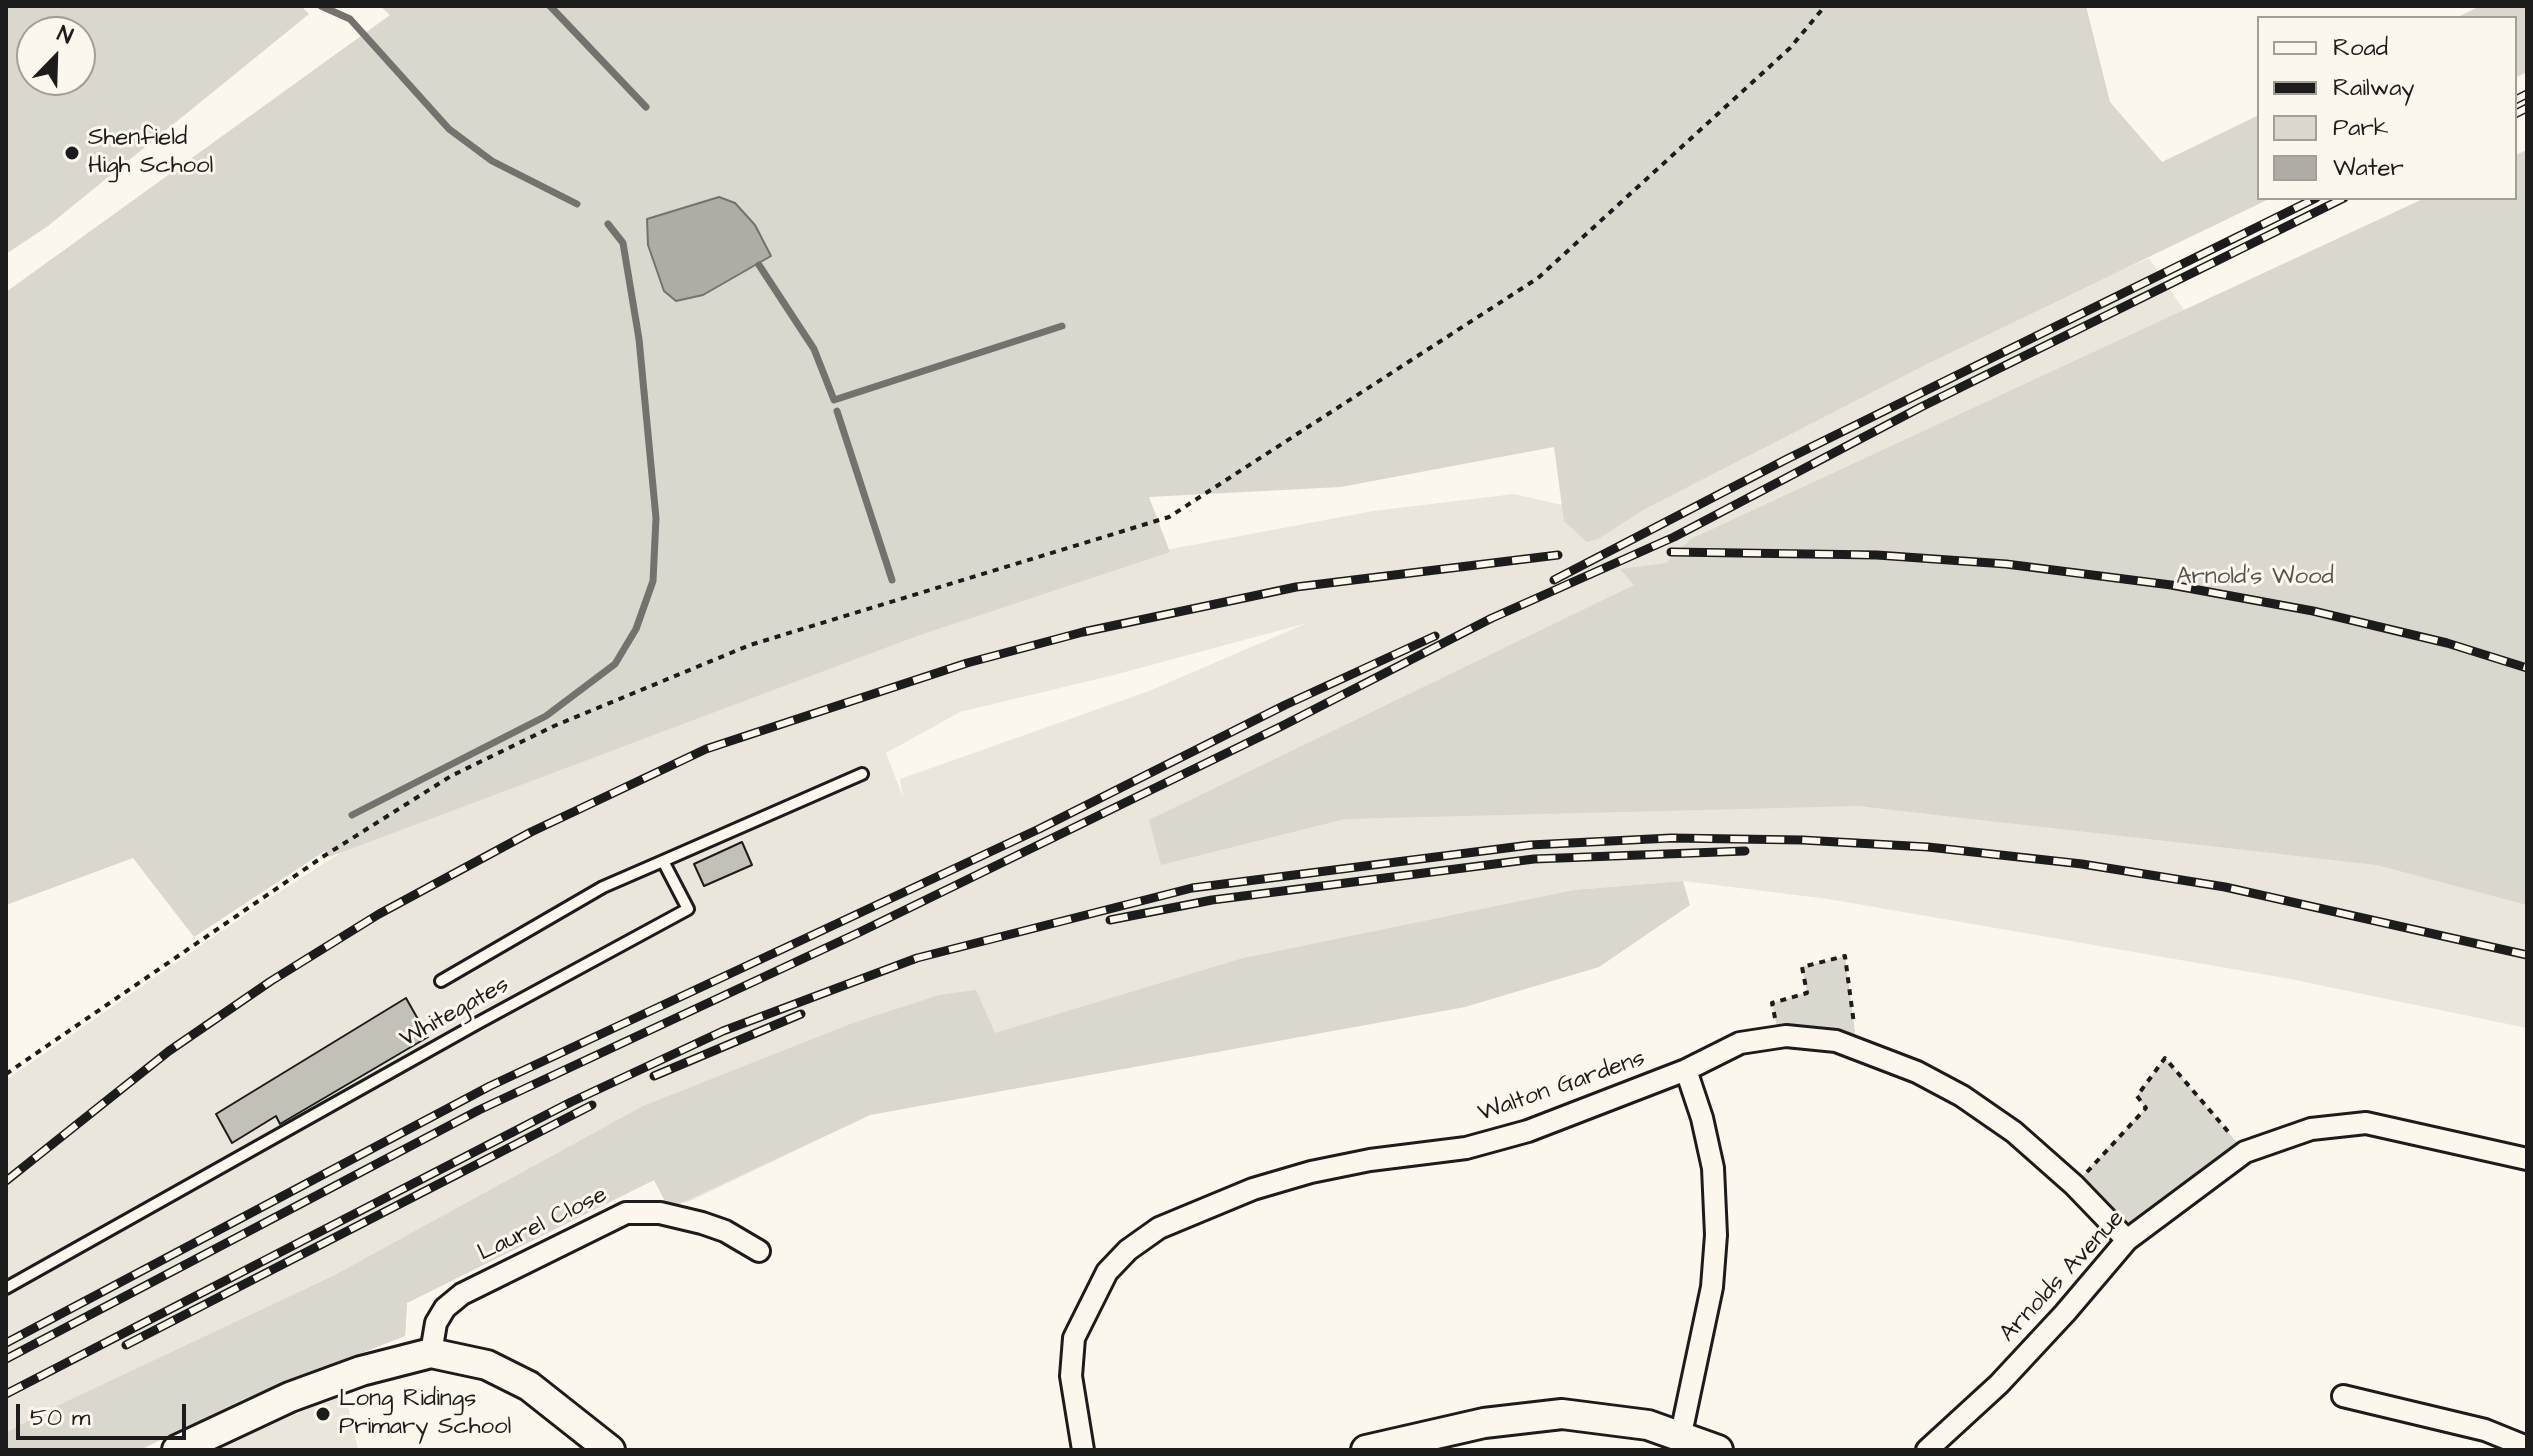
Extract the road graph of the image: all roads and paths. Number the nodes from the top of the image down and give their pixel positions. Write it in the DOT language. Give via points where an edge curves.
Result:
graph roads {
  1 [pos="1825,6"];
  2 [pos="862,774"];
  3 [pos="663,861"];
  4 [pos="441,981"];
  5 [pos="1779,1037"];
  6 [pos="1852,1046"];
  7 [pos="1686,1070"];
  8 [pos="6,1074"];
  9 [pos="2245,1152"];
  10 [pos="2527,1159"];
  11 [pos="2074,1185"];
  12 [pos="2127,1240"];
  13 [pos="759,1251"];
  14 [pos="6,1288"];
  15 [pos="431,1353"];
  16 [pos="2343,1396"];
  17 [pos="1681,1434"];
  18 [pos="2527,1447"];
  19 [pos="177,1450"];
  20 [pos="610,1450"];
  21 [pos="1083,1450"];
  22 [pos="1366,1450"];
  23 [pos="1718,1450"];
  24 [pos="1927,1450"];
  1 -- 8 [label="path" via="1790,48 1538,278 1169,517 750,645 554,726 451,776 337,848"];
  2 -- 3 [label="lane"];
  3 -- 4 [label="lane" via="603,887"];
  3 -- 14 [label="lane, Whitegates" via="688,909"];
  5 -- 6 [label="street, Walton Gardens"];
  5 -- 6 [label="path" via="1772,1003 1807,993 1802,967 1845,956 1855,1032"];
  5 -- 7 [label="street, Walton Gardens" via="1740,1043"];
  6 -- 11 [label="street, Walton Gardens" via="1962,1096 2014,1132"];
  7 -- 17 [label="street" via="1713,1168 1716,1235 1712,1287"];
  7 -- 21 [label="street, Walton Gardens" via="1528,1131 1466,1148 1311,1172 1253,1189 1159,1228 1107,1272 1074,1338 1071,1376"];
  9 -- 10 [label="street, Arnolds Avenue" via="2311,1129 2366,1123"];
  9 -- 11 [label="path" via="2165,1058 2137,1096 2146,1108"];
  9 -- 12 [label="street, Arnolds Avenue"];
  11 -- 12 [label="street, Walton Gardens"];
  12 -- 24 [label="street, Arnolds Avenue" via="2008,1374"];
  13 -- 15 [label="street, Laurel Close" via="702,1223 660,1213 626,1213 462,1294 436,1323"];
  15 -- 19 [label="street" via="290,1397"];
  15 -- 20 [label="street" via="487,1365 529,1386"];
  16 -- 18 [label="street" via="2485,1430"];
  17 -- 22 [label="street" via="1562,1414 1484,1423"];
  17 -- 23 [label="street"];
}
